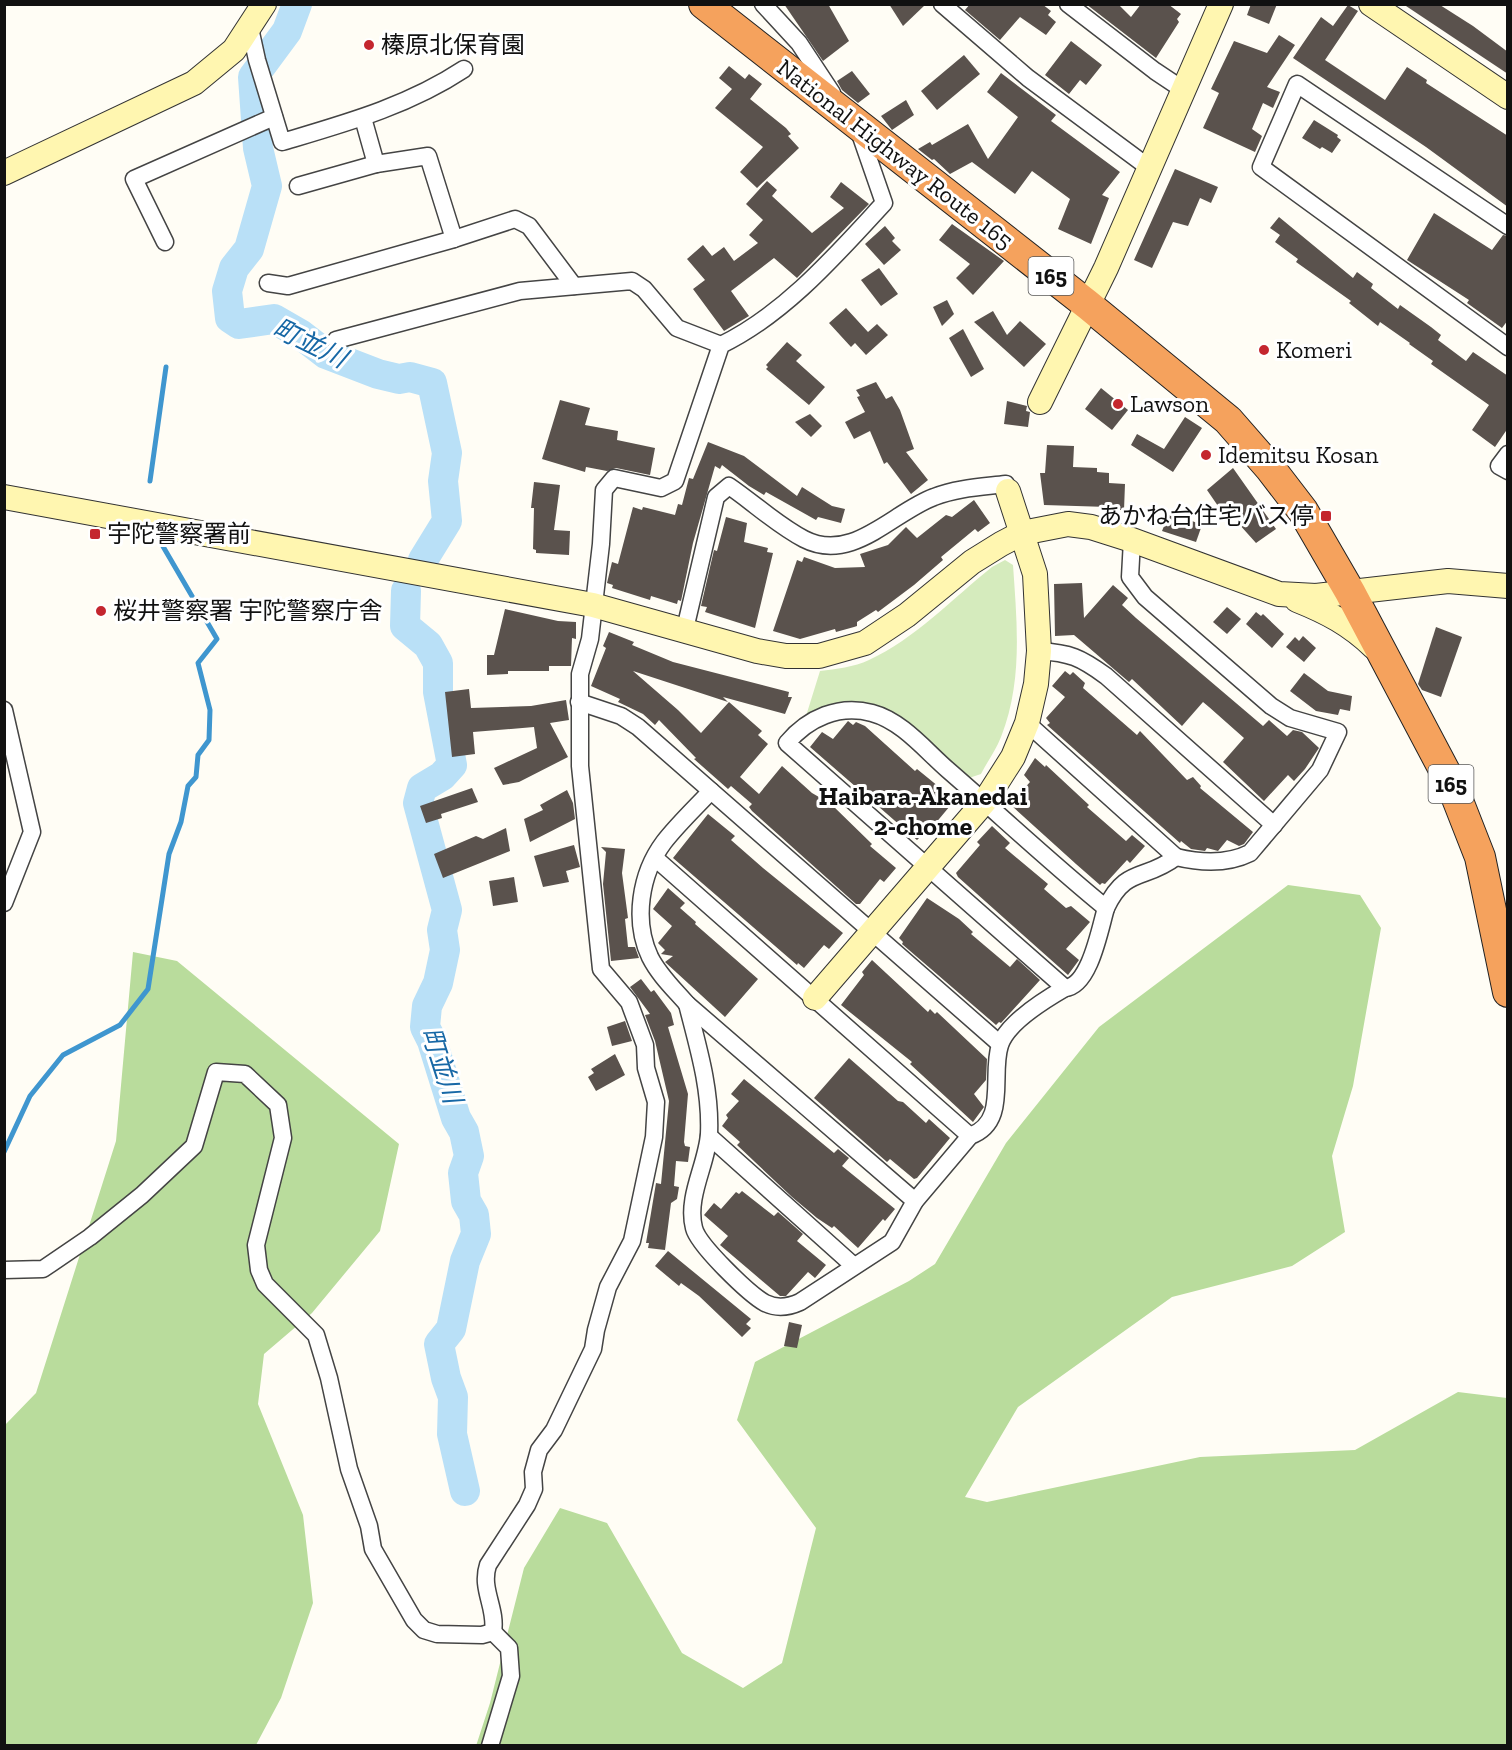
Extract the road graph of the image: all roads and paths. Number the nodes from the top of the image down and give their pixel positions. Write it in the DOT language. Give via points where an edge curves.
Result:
graph roads {
  1 [pos="264,4"];
  2 [pos="704,4"];
  3 [pos="763,4"];
  4 [pos="942,4"];
  5 [pos="1068,4"];
  6 [pos="1371,4"];
  7 [pos="1213,8"];
  8 [pos="250,28"];
  9 [pos="464,69"];
  10 [pos="1182,88"];
  11 [pos="1508,97"];
  12 [pos="274,117"];
  13 [pos="363,118"];
  14 [pos="858,127"];
  15 [pos="376,164"];
  16 [pos="1148,167"];
  17 [pos="4,173"];
  18 [pos="298,186"];
  19 [pos="1508,226"];
  20 [pos="454,239"];
  21 [pos="165,242"];
  22 [pos="268,283"];
  23 [pos="574,286"];
  24 [pos="1088,305"];
  25 [pos="336,340"];
  26 [pos="721,345"];
  27 [pos="1508,347"];
  28 [pos="1040,402"];
  29 [pos="1508,454"];
  30 [pos="1508,471"];
  31 [pos="1008,491"];
  32 [pos="4,497"];
  33 [pos="1022,533"];
  34 [pos="1132,540"];
  35 [pos="1508,586"];
  36 [pos="1350,592"];
  37 [pos="1283,594"];
  38 [pos="593,605"];
  39 [pos="685,629"];
  40 [pos="1039,651"];
  41 [pos="1387,658"];
  42 [pos="579,702"];
  43 [pos="4,710"];
  44 [pos="1027,723"];
  45 [pos="711,791"];
  46 [pos="985,801"];
  47 [pos="1274,825"];
  48 [pos="1176,857"];
  49 [pos="655,858"];
  50 [pos="929,867"];
  51 [pos="4,903"];
  52 [pos="1106,908"];
  53 [pos="872,933"];
  54 [pos="1065,988"];
  55 [pos="1508,992"];
  56 [pos="815,998"];
  57 [pos="687,1004"];
  58 [pos="1000,1044"];
  59 [pos="709,1136"];
  60 [pos="970,1136"];
  61 [pos="915,1201"];
  62 [pos="854,1266"];
  63 [pos="4,1270"];
  64 [pos="493,1632"];
  65 [pos="490,1746"];
  1 -- 8 [label="street"];
  2 -- 14 [label="highway, National Highway Route 165 / 165"];
  3 -- 14 [label="street" via="799,43 815,71"];
  4 -- 16 [label="street" via="1028,78"];
  5 -- 10 [label="street" via="1155,72"];
  6 -- 11 [label="street"];
  7 -- 10 [label="street"];
  8 -- 12 [label="street"];
  8 -- 17 [label="street" via="225,59 194,83"];
  9 -- 13 [label="street" via="433,90"];
  10 -- 16 [label="street"];
  12 -- 13 [label="street" via="282,142"];
  12 -- 21 [label="street" via="134,179"];
  13 -- 15 [label="street"];
  14 -- 24 [label="highway, National Highway Route 165 / 165"];
  14 -- 26 [label="street" via="884,203 779,307 758,325"];
  15 -- 18 [label="street"];
  15 -- 20 [label="street" via="428,156"];
  16 -- 24 [label="street"];
  19 -- 27 [label="street" via="1297,84 1261,167"];
  20 -- 22 [label="street" via="288,286"];
  20 -- 23 [label="street" via="515,219 529,226"];
  23 -- 25 [label="street" via="520,291"];
  23 -- 26 [label="street" via="632,281 644,289 677,328"];
  24 -- 28 [label="street"];
  24 -- 36 [label="highway, National Highway Route 165 / 165" via="1228,420 1303,511"];
  26 -- 38 [label="street" via="675,481 661,488 614,478 604,490"];
  29 -- 30 [label="street" via="1499,466"];
  31 -- 33 [label="street"];
  31 -- 39 [label="street" via="1006,484 960,489 932,497 867,537 831,545 806,540 729,486 716,497"];
  32 -- 38 [label="street"];
  33 -- 34 [label="street" via="1068,524"];
  33 -- 39 [label="street" via="972,562 907,615 865,643 838,652 786,656"];
  33 -- 40 [label="street" via="1035,574"];
  34 -- 37 [label="street"];
  34 -- 47 [label="street" via="1130,577 1145,597 1271,706 1290,718 1338,732 1320,770"];
  35 -- 36 [label="street" via="1449,581"];
  36 -- 37 [label="street"];
  36 -- 41 [label="highway, National Highway Route 165 / 165"];
  37 -- 41 [label="street" via="1353,627"];
  38 -- 39 [label="street"];
  38 -- 42 [label="street" via="590,639 580,674"];
  40 -- 44 [label="street"];
  40 -- 47 [label="street" via="1080,657 1106,676"];
  41 -- 55 [label="highway, National Highway Route 165 / 165" via="1451,783 1480,857"];
  42 -- 45 [label="street" via="621,716 638,727"];
  42 -- 64 [label="street" via="580,766 601,969 629,1002 645,1045 646,1068 656,1102 654,1137 632,1241 608,1287 593,1349 554,1430 539,1450 533,1472 534,1489 527,1505 488,1565 486,1589 495,1618"];
  43 -- 51 [label="street" via="32,832"];
  44 -- 46 [label="street" via="1013,757"];
  44 -- 48 [label="street"];
  45 -- 49 [label="street" via="663,843"];
  45 -- 53 [label="street"];
  46 -- 50 [label="street"];
  46 -- 50 [label="street" via="884,717 851,709 837,711 813,720 792,737 787,743"];
  46 -- 52 [label="street"];
  47 -- 48 [label="street" via="1262,842 1239,858 1199,862"];
  48 -- 52 [label="street" via="1115,888"];
  49 -- 56 [label="street"];
  49 -- 57 [label="street" via="645,880 640,907 643,935 661,975"];
  50 -- 53 [label="street"];
  50 -- 54 [label="street"];
  52 -- 54 [label="street" via="1089,965 1078,982"];
  53 -- 56 [label="street"];
  53 -- 58 [label="street"];
  54 -- 58 [label="street" via="1032,1009"];
  56 -- 60 [label="street"];
  57 -- 59 [label="street" via="708,1089"];
  57 -- 61 [label="street"];
  58 -- 60 [label="street" via="996,1106 978,1133"];
  59 -- 62 [label="street"];
  59 -- 62 [label="street" via="694,1198 693,1227 702,1246 754,1294 765,1303 789,1307"];
  60 -- 61 [label="street"];
  61 -- 62 [label="street" via="892,1242"];
  63 -- 64 [label="street" via="43,1269 142,1195 194,1146 216,1072 245,1074 278,1105 283,1138 256,1245 259,1270 265,1284 316,1335 373,1549 414,1620 424,1630 437,1634"];
  64 -- 65 [label="street" via="509,1648 511,1676"];
}
